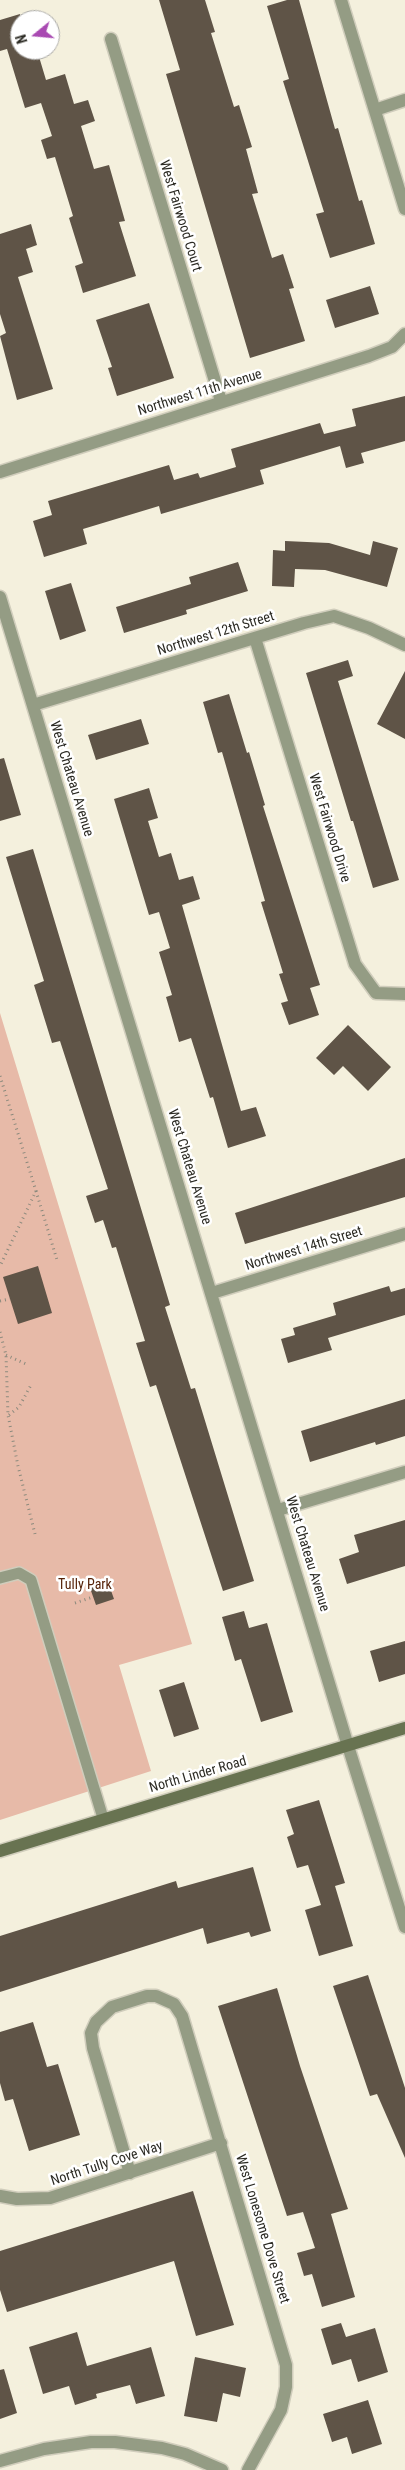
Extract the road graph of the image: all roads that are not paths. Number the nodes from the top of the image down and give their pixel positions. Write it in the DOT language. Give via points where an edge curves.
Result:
graph roads {
  1 [pos="341,0"];
  2 [pos="111,39"];
  3 [pos="405,100"];
  4 [pos="375,110"];
  5 [pos="405,209"];
  6 [pos="405,334"];
  7 [pos="221,401"];
  8 [pos="0,472"];
  9 [pos="0,597"];
  10 [pos="255,638"];
  11 [pos="405,645"];
  12 [pos="33,705"];
  13 [pos="405,994"];
  14 [pos="405,1234"];
  15 [pos="212,1293"];
  16 [pos="405,1472"];
  17 [pos="278,1510"];
  18 [pos="0,1578"];
  19 [pos="405,1728"];
  20 [pos="348,1746"];
  21 [pos="103,1818"];
  22 [pos="0,1850"];
  23 [pos="405,1927"];
  24 [pos="221,2143"];
  25 [pos="130,2173"];
  26 [pos="0,2196"];
  27 [pos="0,2461"];
  28 [pos="222,2470"];
  29 [pos="248,2470"];
  1 -- 4 [label="street"];
  2 -- 7 [label="street, West Fairwood Court"];
  3 -- 4 [label="street"];
  4 -- 5 [label="street"];
  6 -- 7 [label="street, Northwest 11th Avenue" via="392,347 369,356"];
  7 -- 8 [label="street, Northwest 11th Avenue"];
  9 -- 12 [label="street, West Chateau Avenue"];
  10 -- 11 [label="street, Northwest 12th Street" via="334,616"];
  10 -- 12 [label="street, Northwest 12th Street"];
  10 -- 13 [label="street, West Fairwood Drive" via="354,964 376,993"];
  12 -- 15 [label="street, West Chateau Avenue"];
  14 -- 15 [label="street, Northwest 14th Street"];
  15 -- 17 [label="street, West Chateau Avenue"];
  16 -- 17 [label="street"];
  17 -- 20 [label="street, West Chateau Avenue"];
  18 -- 21 [label="lane" via="20,1573 31,1580"];
  19 -- 20 [label="main road, North Linder Road"];
  20 -- 21 [label="main road, North Linder Road"];
  20 -- 23 [label="street, West Chateau Avenue"];
  21 -- 22 [label="main road, North Linder Road"];
  24 -- 25 [label="street, North Tully Cove Way"];
  24 -- 25 [label="street, West Lonesome Dove Street" via="182,2016 174,2004 146,1996 112,2007 96,2022 91,2033"];
  24 -- 29 [label="street, West Lonesome Dove Street" via="286,2365 281,2410"];
  25 -- 26 [label="street, North Tully Cove Way" via="50,2198"];
  27 -- 28 [label="street" via="44,2448 115,2442 162,2448"];
}
